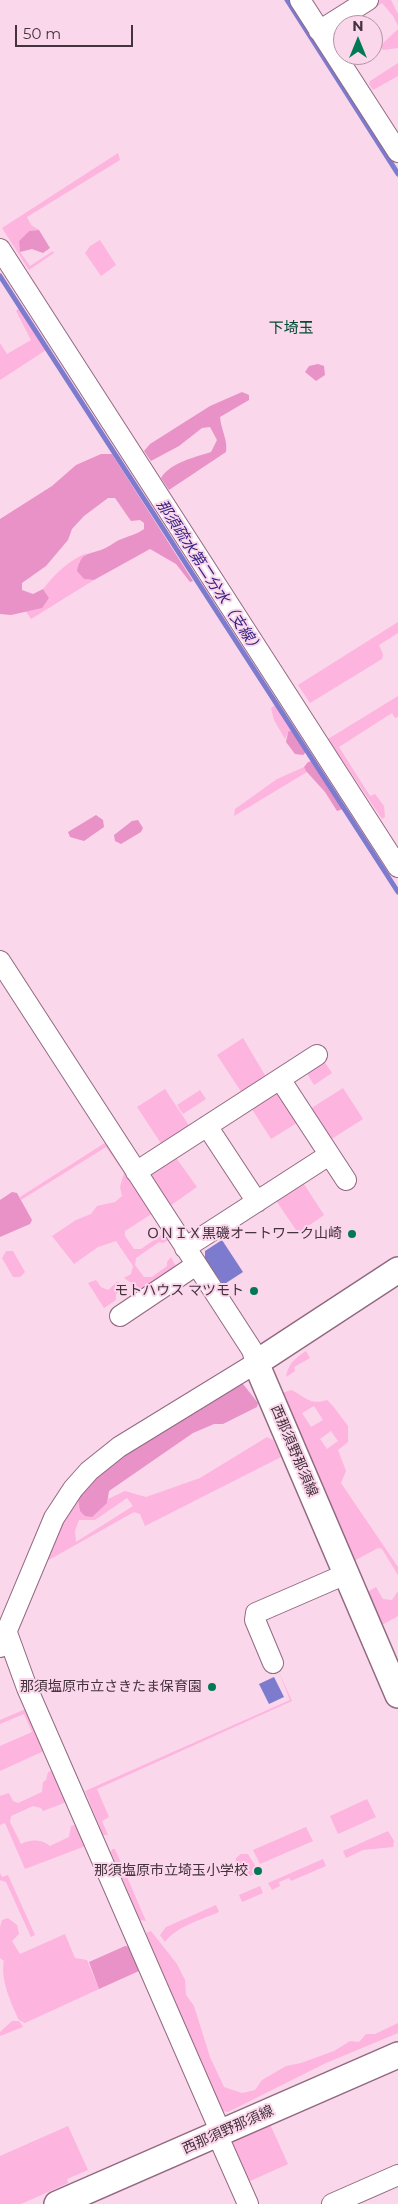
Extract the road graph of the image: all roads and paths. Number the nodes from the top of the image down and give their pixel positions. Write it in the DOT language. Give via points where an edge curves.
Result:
graph roads {
  1 [pos="300,0"];
  2 [pos="368,0"];
  3 [pos="320,30"];
  4 [pos="398,152"];
  5 [pos="0,249"];
  6 [pos="398,867"];
  7 [pos="0,961"];
  8 [pos="317,1054"];
  9 [pos="280,1078"];
  10 [pos="208,1126"];
  11 [pos="330,1154"];
  12 [pos="136,1172"];
  13 [pos="346,1180"];
  14 [pos="257,1202"];
  15 [pos="191,1257"];
  16 [pos="398,1270"];
  17 [pos="120,1316"];
  18 [pos="256,1363"];
  19 [pos="346,1574"];
  20 [pos="4,1640"];
  21 [pos="274,1663"];
  22 [pos="398,1695"];
  23 [pos="398,2055"];
  24 [pos="219,2134"];
  25 [pos="398,2175"];
  26 [pos="372,2196"];
  27 [pos="58,2204"];
  28 [pos="248,2204"];
  29 [pos="332,2204"];
  1 -- 3 [label="street"];
  2 -- 3 [label="street"];
  3 -- 4 [label="street"];
  5 -- 6 [label="street"];
  7 -- 12 [label="street"];
  8 -- 9 [label="street"];
  9 -- 10 [label="street"];
  9 -- 11 [label="street"];
  10 -- 12 [label="street"];
  10 -- 14 [label="street"];
  11 -- 13 [label="street"];
  11 -- 14 [label="street"];
  12 -- 15 [label="street"];
  14 -- 15 [label="street"];
  15 -- 17 [label="street"];
  15 -- 18 [label="street" via="252,1350"];
  16 -- 18 [label="main road"];
  18 -- 19 [label="main road, 西那須野那須線"];
  18 -- 20 [label="street" via="119,1447 78,1483 54,1518"];
  19 -- 21 [label="street" via="256,1613 255,1620"];
  19 -- 22 [label="main road, 西那須野那須線"];
  20 -- 24 [label="street"];
  23 -- 24 [label="main road, 西那須野那須線"];
  24 -- 27 [label="main road, 西那須野那須線"];
  24 -- 28 [label="street"];
  25 -- 26 [label="street"];
  26 -- 29 [label="street"];
}
